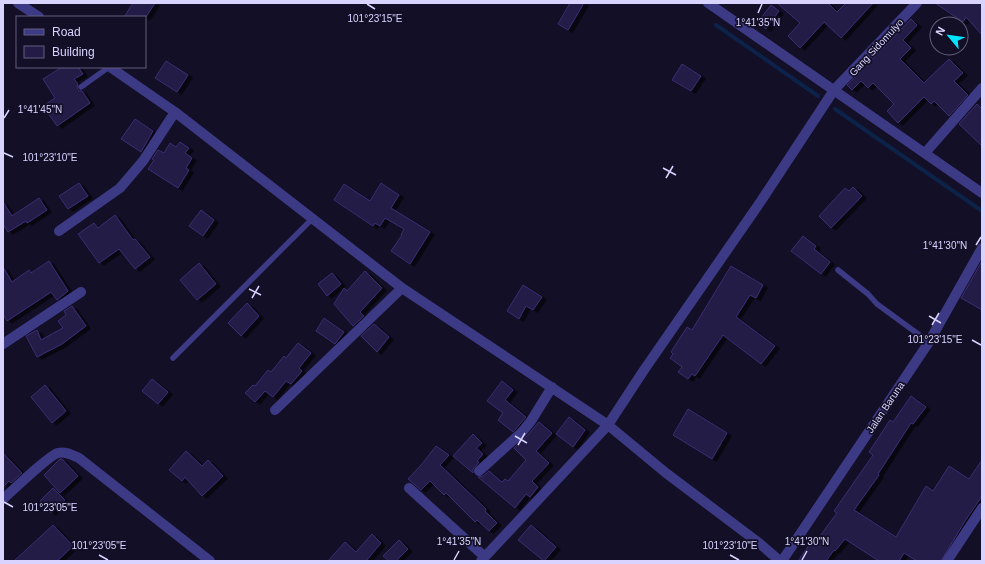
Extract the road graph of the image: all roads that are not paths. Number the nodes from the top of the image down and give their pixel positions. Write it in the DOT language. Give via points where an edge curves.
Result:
graph roads {
  1 [pos="708,3"];
  2 [pos="917,3"];
  3 [pos="24,4"];
  4 [pos="38,16"];
  5 [pos="109,68"];
  6 [pos="111,68"];
  7 [pos="82,87"];
  8 [pos="982,88"];
  9 [pos="834,90"];
  10 [pos="175,112"];
  11 [pos="925,153"];
  12 [pos="982,193"];
  13 [pos="312,219"];
  14 [pos="59,231"];
  15 [pos="982,248"];
  16 [pos="838,270"];
  17 [pos="402,288"];
  18 [pos="82,292"];
  19 [pos="929,342"];
  20 [pos="3,344"];
  21 [pos="173,358"];
  22 [pos="552,387"];
  23 [pos="275,410"];
  24 [pos="608,425"];
  25 [pos="479,471"];
  26 [pos="410,488"];
  27 [pos="3,499"];
  28 [pos="982,508"];
  29 [pos="483,559"];
  30 [pos="210,561"];
  31 [pos="781,561"];
  32 [pos="947,561"];
  1 -- 9 [label="street"];
  2 -- 9 [label="street, Gang Sidomulyo"];
  3 -- 4 [label="street"];
  5 -- 7 [label="lane"];
  6 -- 10 [label="street"];
  8 -- 11 [label="street"];
  9 -- 11 [label="street"];
  9 -- 24 [label="street, Gang Sidomulyo"];
  10 -- 13 [label="street"];
  10 -- 14 [label="street" via="143,161 120,188"];
  11 -- 12 [label="street"];
  13 -- 17 [label="street"];
  13 -- 21 [label="lane"];
  15 -- 19 [label="street, Jalan Baruna"];
  16 -- 19 [label="lane" via="877,304"];
  17 -- 22 [label="street"];
  17 -- 23 [label="street"];
  18 -- 20 [label="street"];
  19 -- 31 [label="street, Jalan Baruna"];
  22 -- 24 [label="street"];
  22 -- 25 [label="street" via="522,432"];
  24 -- 29 [label="street, Gang Sidomulyo"];
  24 -- 31 [label="street" via="666,474"];
  26 -- 29 [label="street"];
  27 -- 30 [label="street" via="56,453 64,452 79,458"];
  28 -- 32 [label="street"];
}
